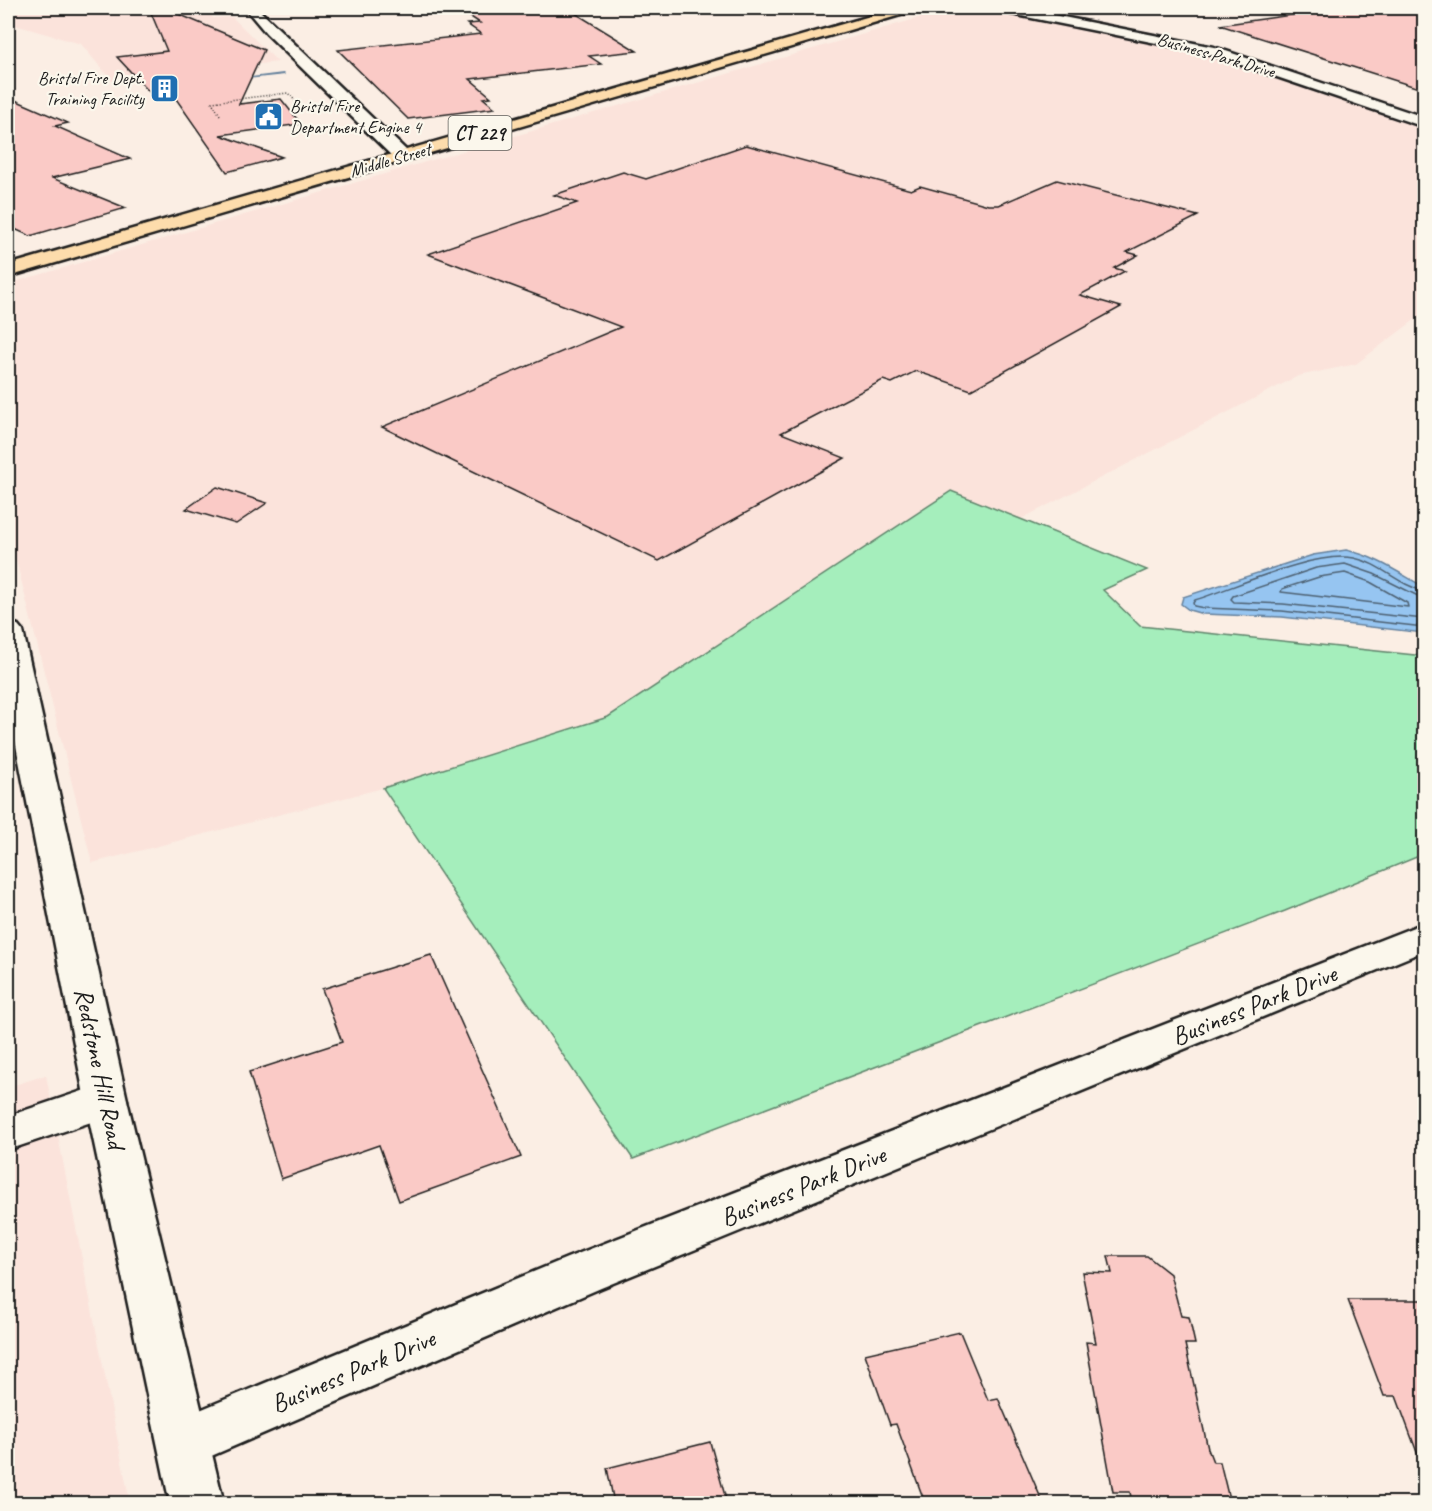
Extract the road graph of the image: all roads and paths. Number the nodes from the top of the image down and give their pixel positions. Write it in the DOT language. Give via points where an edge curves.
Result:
graph roads {
  1 [pos="250,8"];
  2 [pos="910,8"];
  3 [pos="1002,8"];
  4 [pos="299,105"];
  5 [pos="220,115"];
  6 [pos="1425,122"];
  7 [pos="402,156"];
  8 [pos="8,271"];
  9 [pos="8,631"];
  10 [pos="1425,936"];
  11 [pos="106,1100"];
  12 [pos="8,1133"];
  13 [pos="184,1442"];
  14 [pos="197,1503"];
  1 -- 7 [label="street"];
  2 -- 7 [label="main road, Middle Street / CT 229"];
  3 -- 6 [label="street, Business Park Drive" via="1209,50"];
  4 -- 5 [label="path" via="288,93 212,102"];
  7 -- 8 [label="main road, Middle Street / CT 229"];
  9 -- 11 [label="street, Redstone Hill Road"];
  10 -- 13 [label="street, Business Park Drive" via="584,1273"];
  11 -- 12 [label="street"];
  11 -- 13 [label="street, Redstone Hill Road"];
  13 -- 14 [label="street, Redstone Hill Road"];
}
